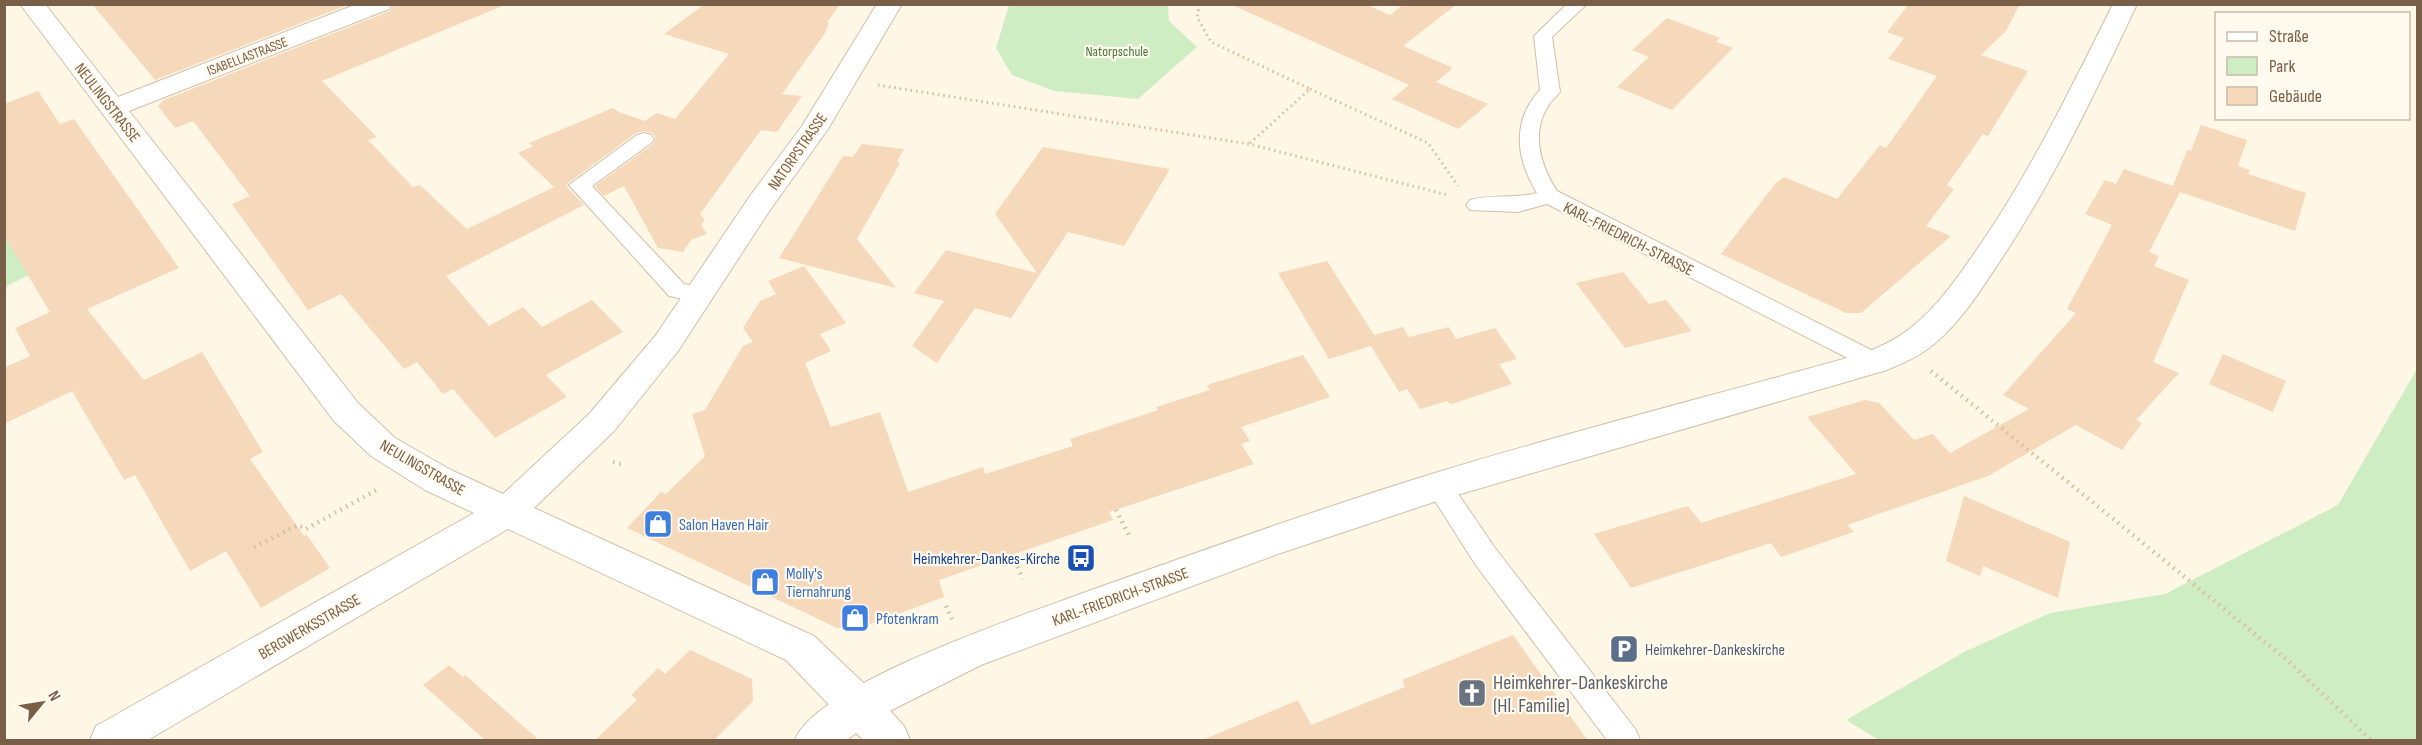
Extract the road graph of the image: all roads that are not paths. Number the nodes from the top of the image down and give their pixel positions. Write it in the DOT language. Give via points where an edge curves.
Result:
graph roads {
  1 [pos="32,4"];
  2 [pos="380,4"];
  3 [pos="890,4"];
  4 [pos="1578,4"];
  5 [pos="2125,4"];
  6 [pos="113,108"];
  7 [pos="644,139"];
  8 [pos="1549,196"];
  9 [pos="1472,202"];
  10 [pos="701,295"];
  11 [pos="1875,362"];
  12 [pos="1439,486"];
  13 [pos="508,511"];
  14 [pos="860,706"];
  15 [pos="111,741"];
  16 [pos="816,741"];
  17 [pos="889,741"];
  18 [pos="1625,741"];
  1 -- 6 [label="street, NEULINGSTRASSE"];
  2 -- 6 [label="street, ISABELLASTRASSE"];
  3 -- 10 [label="street, NATORPSTRASSE" via="814,129"];
  4 -- 8 [label="lane, KARL-FRIEDRICH-STRASSE" via="1543,36 1550,92 1533,118 1527,141 1535,174"];
  5 -- 11 [label="street, KARL-FRIEDRICH-STRASSE" via="2069,120 2003,234 1956,303 1904,350"];
  6 -- 13 [label="street, NEULINGSTRASSE" via="346,412 383,447 438,480"];
  7 -- 10 [label="lane" via="579,185 677,290"];
  8 -- 9 [label="lane" via="1518,205"];
  8 -- 11 [label="lane, KARL-FRIEDRICH-STRASSE"];
  10 -- 13 [label="street, NATORPSTRASSE" via="602,422"];
  11 -- 12 [label="street, KARL-FRIEDRICH-STRASSE"];
  12 -- 14 [label="street, KARL-FRIEDRICH-STRASSE" via="1257,546 967,653"];
  12 -- 18 [label="lane" via="1479,548"];
  13 -- 14 [label="street, NEULINGSTRASSE" via="801,648"];
  13 -- 15 [label="street, BERGWERKSSTRASSE"];
  14 -- 16 [label="street, KARL-FRIEDRICH-STRASSE"];
  14 -- 17 [label="street, NEULINGSTRASSE"];
}
